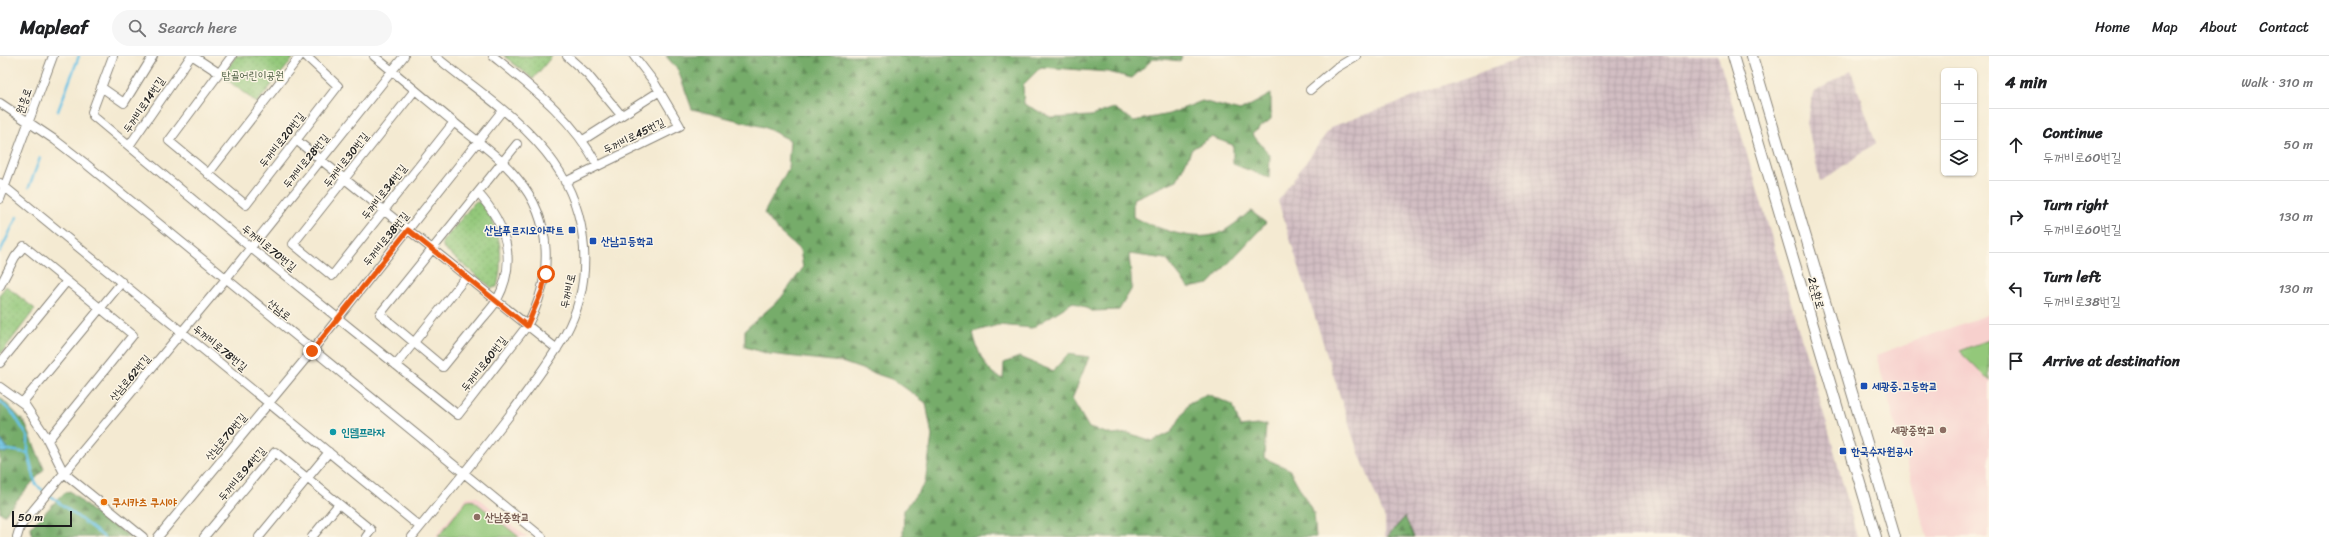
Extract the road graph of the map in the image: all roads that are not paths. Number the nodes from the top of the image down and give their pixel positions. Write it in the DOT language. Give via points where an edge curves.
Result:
graph roads {
  1 [pos="53,56"];
  2 [pos="113,56"];
  3 [pos="153,56"];
  4 [pos="192,56"];
  5 [pos="232,56"];
  6 [pos="300,56"];
  7 [pos="306,56"];
  8 [pos="374,56"];
  9 [pos="404,56"];
  10 [pos="435,56"];
  11 [pos="493,56"];
  12 [pos="567,56"];
  13 [pos="634,56"];
  14 [pos="1356,56"];
  15 [pos="1733,56"];
  16 [pos="1752,56"];
  17 [pos="392,71"];
  18 [pos="219,73"];
  19 [pos="101,87"];
  20 [pos="415,90"];
  21 [pos="1310,90"];
  22 [pos="660,91"];
  23 [pos="0,103"];
  24 [pos="502,111"];
  25 [pos="621,116"];
  26 [pos="29,122"];
  27 [pos="454,122"];
  28 [pos="296,140"];
  29 [pos="583,140"];
  30 [pos="478,142"];
  31 [pos="517,144"];
  32 [pos="129,146"];
  33 [pos="321,160"];
  34 [pos="502,162"];
  35 [pos="598,166"];
  36 [pos="208,174"];
  37 [pos="345,179"];
  38 [pos="565,182"];
  39 [pos="3,185"];
  40 [pos="478,193"];
  41 [pos="0,199"];
  42 [pos="384,210"];
  43 [pos="408,230"];
  44 [pos="251,248"];
  45 [pos="432,250"];
  46 [pos="332,276"];
  47 [pos="466,277"];
  48 [pos="225,280"];
  49 [pos="67,281"];
  50 [pos="122,282"];
  51 [pos="0,286"];
  52 [pos="497,301"];
  53 [pos="100,308"];
  54 [pos="337,318"];
  55 [pos="527,326"];
  56 [pos="182,332"];
  57 [pos="414,343"];
  58 [pos="556,349"];
  59 [pos="312,351"];
  60 [pos="0,363"];
  61 [pos="396,365"];
  62 [pos="0,386"];
  63 [pos="22,403"];
  64 [pos="269,403"];
  65 [pos="458,415"];
  66 [pos="48,440"];
  67 [pos="329,452"];
  68 [pos="64,473"];
  69 [pos="463,474"];
  70 [pos="308,478"];
  71 [pos="339,504"];
  72 [pos="420,527"];
  73 [pos="17,537"];
  74 [pos="143,537"];
  75 [pos="158,537"];
  76 [pos="204,537"];
  77 [pos="259,537"];
  78 [pos="312,537"];
  79 [pos="366,537"];
  80 [pos="412,537"];
  81 [pos="542,537"];
  82 [pos="1876,537"];
  83 [pos="1895,537"];
  1 -- 26 [label="street, 원흥로"];
  2 -- 19 [label="street, 두꺼비로70번길"];
  3 -- 19 [label="street" via="124,103"];
  4 -- 18 [label="street"];
  4 -- 32 [label="street, 두꺼비로14번길"];
  5 -- 18 [label="street, 두꺼비로20번길"];
  6 -- 36 [label="street"];
  7 -- 28 [label="street, 두꺼비로20번길" via="338,86"];
  8 -- 17 [label="street"];
  9 -- 17 [label="street, 두꺼비로28번길"];
  10 -- 24 [label="street, 두꺼비로"];
  11 -- 29 [label="street, 두꺼비로45번길" via="555,107"];
  12 -- 25 [label="street" via="587,74"];
  13 -- 22 [label="street"];
  14 -- 21 [label="street" via="1336,68"];
  15 -- 82 [label="street, 2순환로"];
  16 -- 83 [label="street, 2순환로"];
  17 -- 20 [label="street"];
  17 -- 33 [label="street, 두꺼비로28번길"];
  18 -- 36 [label="street, 두꺼비로20번길" via="169,141"];
  19 -- 32 [label="street, 두꺼비로70번길" via="92,112 93,116"];
  20 -- 27 [label="street"];
  20 -- 37 [label="street, 두꺼비로30번길"];
  22 -- 25 [label="street"];
  22 -- 35 [label="street, 두꺼비로45번길" via="680,126"];
  23 -- 26 [label="street, 산남로"];
  24 -- 30 [label="street, 두꺼비로38번길"];
  24 -- 38 [label="street, 두꺼비로" via="540,144"];
  25 -- 29 [label="street"];
  26 -- 39 [label="street, 원흥로"];
  26 -- 48 [label="street, 산남로" via="86,164"];
  27 -- 30 [label="street"];
  27 -- 42 [label="street, 두꺼비로34번길"];
  28 -- 33 [label="street"];
  28 -- 36 [label="street, 두꺼비로20번길" via="246,205"];
  29 -- 35 [label="street, 두꺼비로45번길"];
  30 -- 34 [label="street"];
  30 -- 43 [label="street, 두꺼비로38번길"];
  31 -- 34 [label="street"];
  32 -- 44 [label="street, 두꺼비로70번길"];
  33 -- 37 [label="street"];
  33 -- 44 [label="street, 두꺼비로28번길"];
  34 -- 40 [label="street"];
  34 -- 55 [label="street, 두꺼비로60번길" via="517,178 534,204 545,238 546,274 539,299"];
  35 -- 38 [label="street, 두꺼비로45번길"];
  37 -- 42 [label="street"];
  37 -- 46 [label="street, 두꺼비로30번길" via="293,244"];
  38 -- 58 [label="street, 두꺼비로" via="577,209 581,226 584,247 583,281 576,309"];
  39 -- 41 [label="street, 원흥로"];
  39 -- 50 [label="street, 두꺼비로78번길"];
  40 -- 45 [label="street"];
  40 -- 52 [label="street" via="496,214 504,230 506,274"];
  42 -- 43 [label="street"];
  42 -- 46 [label="street, 두꺼비로34번길"];
  43 -- 45 [label="street"];
  43 -- 54 [label="street, 두꺼비로38번길"];
  44 -- 48 [label="street, 두꺼비로28번길"];
  44 -- 54 [label="street, 두꺼비로70번길"];
  45 -- 47 [label="street"];
  45 -- 57 [label="street" via="380,314"];
  47 -- 52 [label="street"];
  47 -- 57 [label="street"];
  48 -- 56 [label="street, 산남로62번길"];
  48 -- 59 [label="street, 산남로"];
  49 -- 51 [label="street" via="24,246 17,253"];
  49 -- 53 [label="street"];
  49 -- 60 [label="street"];
  50 -- 53 [label="street"];
  50 -- 56 [label="street, 두꺼비로78번길"];
  52 -- 55 [label="street"];
  52 -- 57 [label="street" via="443,367"];
  53 -- 63 [label="street"];
  53 -- 66 [label="street" via="133,335"];
  54 -- 59 [label="street, 두꺼비로38번길"];
  54 -- 61 [label="street, 두꺼비로70번길"];
  55 -- 58 [label="street"];
  55 -- 65 [label="street, 두꺼비로60번길"];
  56 -- 64 [label="street, 두꺼비로78번길"];
  56 -- 68 [label="street, 산남로62번길"];
  57 -- 61 [label="street"];
  58 -- 69 [label="street, 두꺼비로"];
  59 -- 64 [label="street, 산남로70번길"];
  59 -- 69 [label="street, 산남로"];
  61 -- 65 [label="street, 두꺼비로70번길"];
  62 -- 63 [label="street"];
  63 -- 66 [label="street"];
  64 -- 67 [label="street, 두꺼비로78번길"];
  64 -- 75 [label="street, 산남로70번길"];
  66 -- 68 [label="street"];
  67 -- 70 [label="street"];
  67 -- 72 [label="street, 두꺼비로78번길"];
  68 -- 73 [label="street, 산남로62번길" via="25,520"];
  68 -- 74 [label="street"];
  69 -- 72 [label="street, 두꺼비로"];
  69 -- 81 [label="street, 산남로"];
  70 -- 71 [label="street, 두꺼비로94번길"];
  70 -- 76 [label="street, 두꺼비로94번길" via="275,452"];
  70 -- 77 [label="street"];
  71 -- 78 [label="street"];
  71 -- 79 [label="street, 두꺼비로94번길" via="372,530"];
  72 -- 80 [label="street, 두꺼비로"];
}
